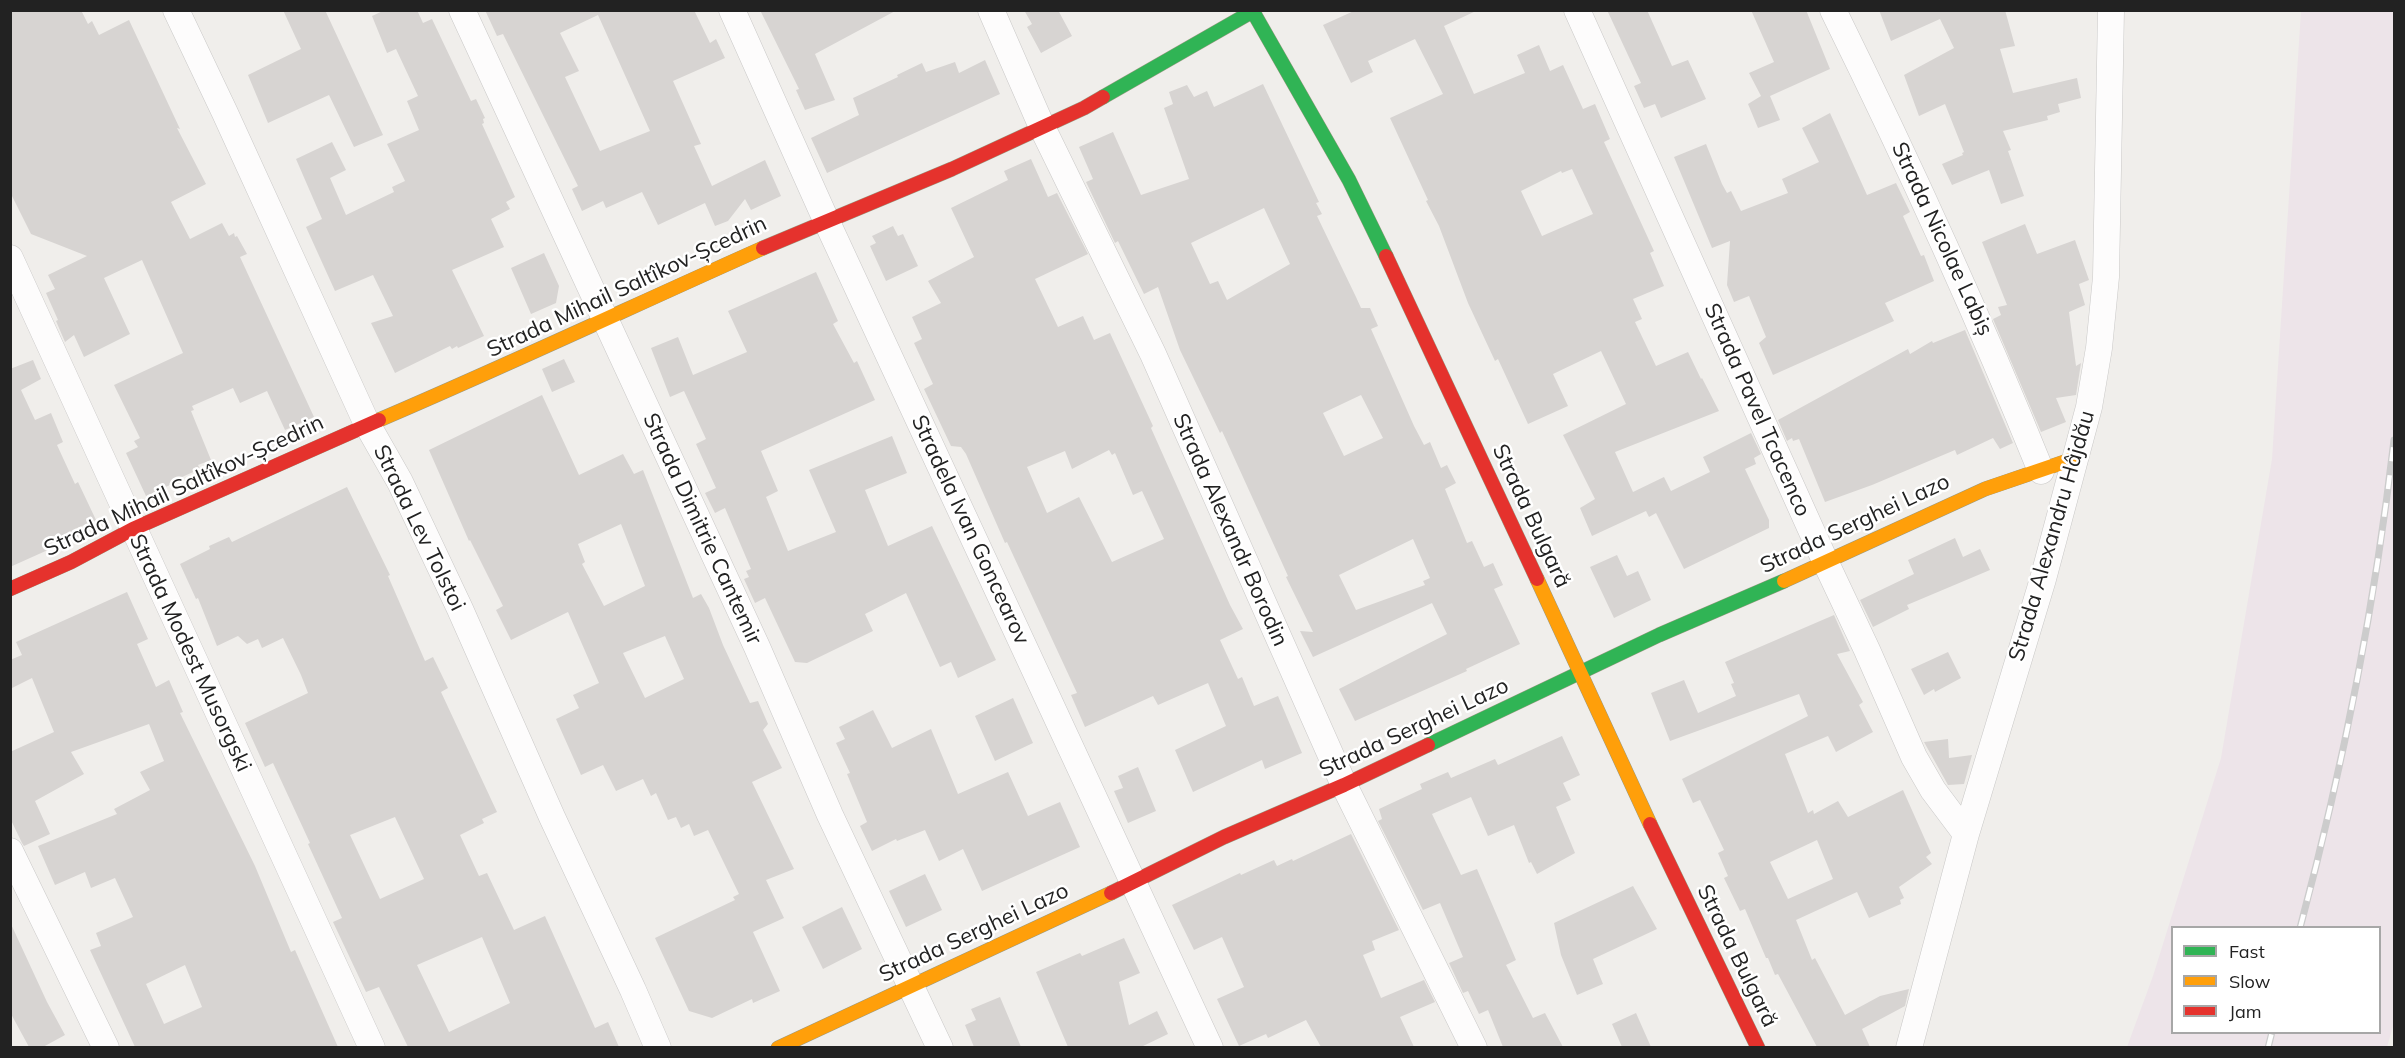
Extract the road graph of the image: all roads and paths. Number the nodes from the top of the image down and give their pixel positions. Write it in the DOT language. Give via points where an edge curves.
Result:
graph roads {
  1 [pos="176,10"];
  2 [pos="462,10"];
  3 [pos="732,10"];
  4 [pos="991,10"];
  5 [pos="1577,10"];
  6 [pos="1833,10"];
  7 [pos="2111,10"];
  8 [pos="1253,11"];
  9 [pos="1042,127"];
  10 [pos="826,220"];
  11 [pos="10,258"];
  12 [pos="605,318"];
  13 [pos="367,424"];
  14 [pos="2073,459"];
  15 [pos="2041,471"];
  16 [pos="133,529"];
  17 [pos="1826,563"];
  18 [pos="10,589"];
  19 [pos="1580,673"];
  20 [pos="1344,785"];
  21 [pos="1966,834"];
  22 [pos="10,851"];
  23 [pos="1133,883"];
  24 [pos="909,985"];
  25 [pos="106,1047"];
  26 [pos="372,1047"];
  27 [pos="657,1047"];
  28 [pos="777,1047"];
  29 [pos="940,1047"];
  30 [pos="1210,1047"];
  31 [pos="1474,1047"];
  32 [pos="1758,1047"];
  33 [pos="1909,1047"];
  1 -- 13 [label="street, Strada Lev Tolstoi"];
  2 -- 12 [label="street, Strada Dimitrie Cantemir"];
  3 -- 10 [label="street, Stradela Ivan Goncearov"];
  4 -- 9 [label="street, Strada Alexandr Borodin"];
  5 -- 17 [label="street, Strada Pavel Tcacenco"];
  6 -- 15 [label="street, Strada Nicolae Labiș" via="1986,335"];
  7 -- 14 [label="street, Strada Alexandru Hâjdău" via="2106,277 2089,407"];
  8 -- 9 [label="street, Strada Mihail Saltîkov-Șcedrin" via="1117,91"];
  8 -- 19 [label="street, Strada Bulgară" via="1354,190"];
  9 -- 10 [label="street, Strada Mihail Saltîkov-Șcedrin" via="952,170"];
  9 -- 20 [label="street, Strada Alexandr Borodin" via="1153,354"];
  10 -- 12 [label="street, Strada Mihail Saltîkov-Șcedrin"];
  10 -- 23 [label="street, Stradela Ivan Goncearov"];
  11 -- 16 [label="street, Strada Modest Musorgski"];
  12 -- 13 [label="street, Strada Mihail Saltîkov-Șcedrin" via="467,383"];
  12 -- 24 [label="street, Strada Dimitrie Cantemir"];
  13 -- 16 [label="street, Strada Mihail Saltîkov-Șcedrin"];
  13 -- 27 [label="street, Strada Lev Tolstoi" via="400,482 460,609"];
  14 -- 15 [label="street, Strada Serghei Lazo"];
  14 -- 21 [label="street, Strada Alexandru Hâjdău" via="2043,579"];
  15 -- 17 [label="street, Strada Serghei Lazo" via="1985,489"];
  16 -- 18 [label="street, Strada Mihail Saltîkov-Șcedrin"];
  16 -- 26 [label="street, Strada Modest Musorgski"];
  17 -- 19 [label="street, Strada Serghei Lazo"];
  17 -- 21 [label="street, Strada Pavel Tcacenco" via="1914,757"];
  19 -- 20 [label="street, Strada Serghei Lazo"];
  19 -- 32 [label="street, Strada Bulgară"];
  20 -- 23 [label="street, Strada Serghei Lazo" via="1224,837"];
  20 -- 31 [label="street, Strada Alexandr Borodin"];
  21 -- 33 [label="street, Strada Alexandru Hâjdău"];
  22 -- 25 [label="street"];
  23 -- 24 [label="street, Strada Serghei Lazo"];
  23 -- 30 [label="street, Stradela Ivan Goncearov"];
  24 -- 28 [label="street, Strada Serghei Lazo"];
  24 -- 29 [label="street, Strada Dimitrie Cantemir"];
}
